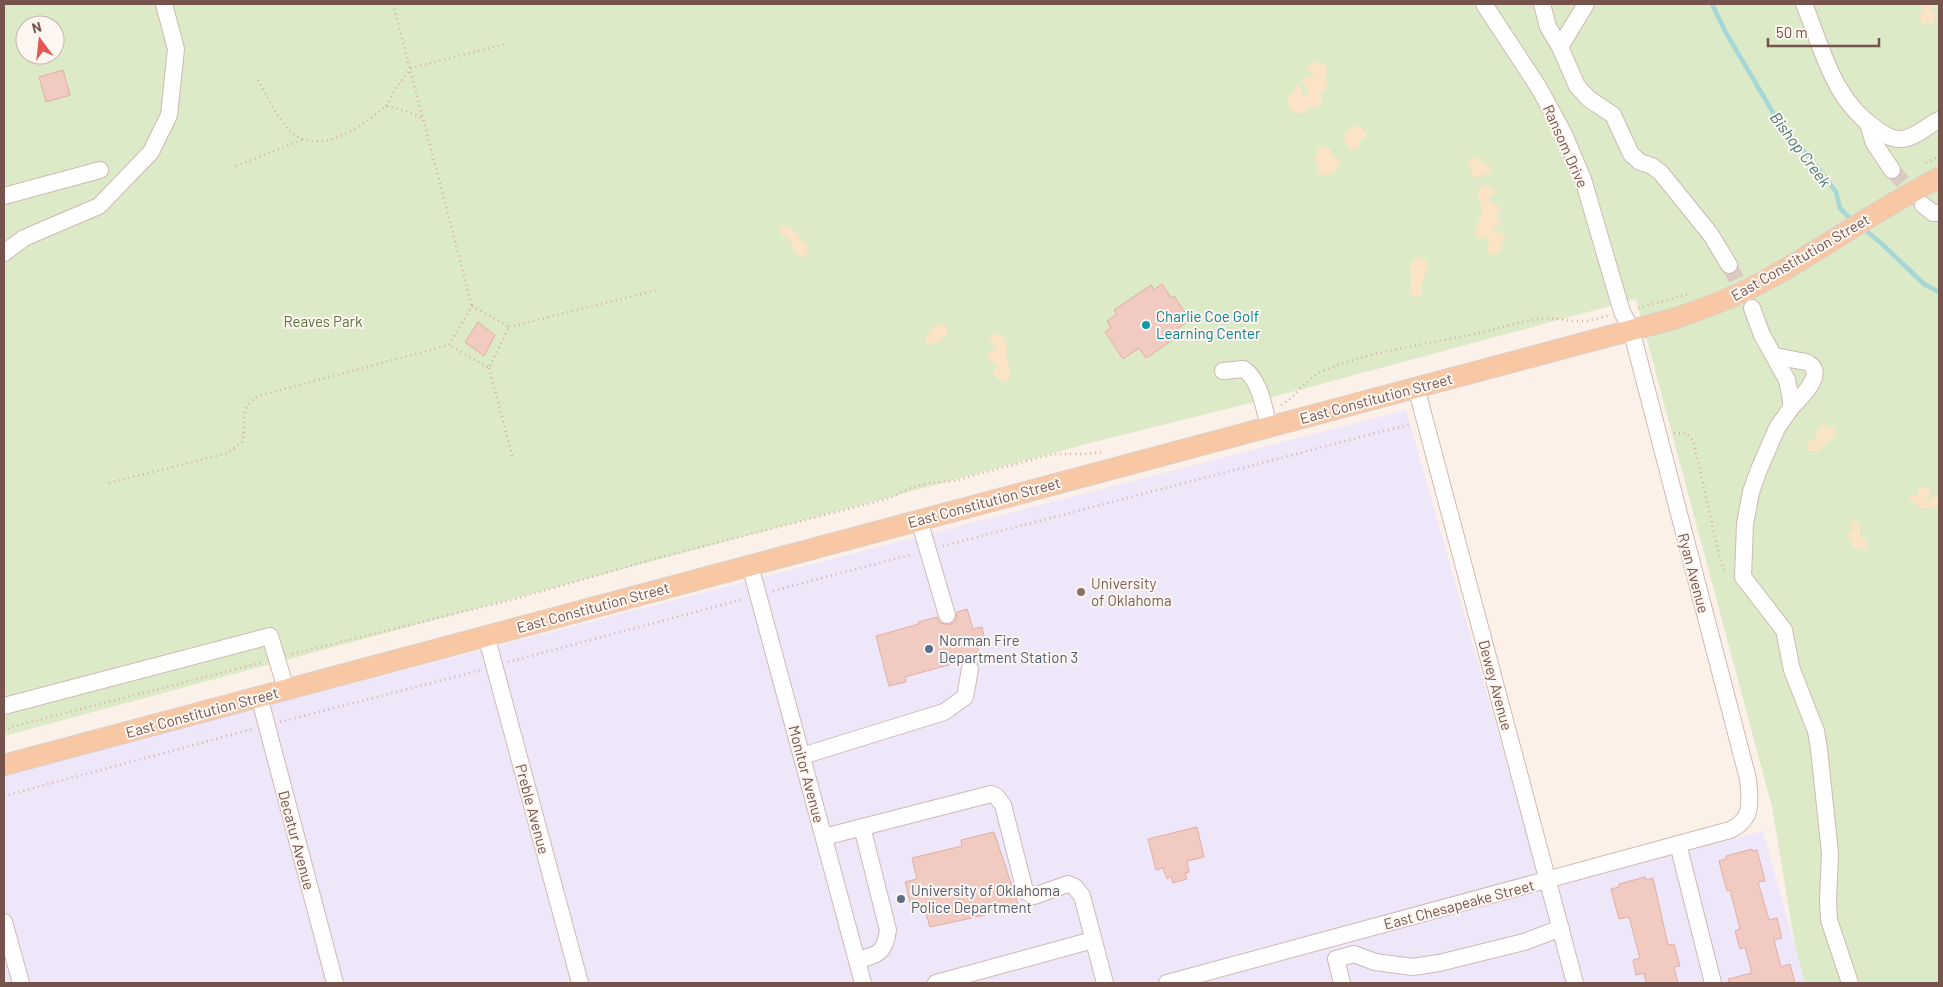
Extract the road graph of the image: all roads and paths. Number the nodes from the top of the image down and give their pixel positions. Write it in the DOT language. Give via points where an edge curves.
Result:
graph roads {
  1 [pos="164,4"];
  2 [pos="393,4"];
  3 [pos="1484,4"];
  4 [pos="1542,4"];
  5 [pos="1586,4"];
  6 [pos="1804,4"];
  7 [pos="505,44"];
  8 [pos="1560,47"];
  9 [pos="411,68"];
  10 [pos="258,80"];
  11 [pos="386,106"];
  12 [pos="424,119"];
  13 [pos="1939,120"];
  14 [pos="1867,121"];
  15 [pos="302,140"];
  16 [pos="236,166"];
  17 [pos="100,170"];
  18 [pos="1892,170"];
  19 [pos="1939,178"];
  20 [pos="4,196"];
  21 [pos="1923,205"];
  22 [pos="1939,213"];
  23 [pos="4,253"];
  24 [pos="1729,265"];
  25 [pos="657,290"];
  26 [pos="1688,294"];
  27 [pos="472,306"];
  28 [pos="1752,308"];
  29 [pos="1626,321"];
  30 [pos="509,327"];
  31 [pos="449,345"];
  32 [pos="1774,356"];
  33 [pos="489,368"];
  34 [pos="1224,371"];
  35 [pos="1416,387"];
  36 [pos="1791,408"];
  37 [pos="1266,418"];
  38 [pos="1425,420"];
  39 [pos="1659,437"];
  40 [pos="1114,450"];
  41 [pos="513,459"];
  42 [pos="109,483"];
  43 [pos="919,520"];
  44 [pos="928,550"];
  45 [pos="750,565"];
  46 [pos="1743,577"];
  47 [pos="758,595"];
  48 [pos="946,615"];
  49 [pos="486,635"];
  50 [pos="277,658"];
  51 [pos="495,666"];
  52 [pos="970,669"];
  53 [pos="286,689"];
  54 [pos="259,696"];
  55 [pos="4,706"];
  56 [pos="267,725"];
  57 [pos="4,732"];
  58 [pos="802,756"];
  59 [pos="4,765"];
  60 [pos="4,796"];
  61 [pos="1746,818"];
  62 [pos="862,827"];
  63 [pos="824,837"];
  64 [pos="1678,844"];
  65 [pos="1548,880"];
  66 [pos="4,922"];
  67 [pos="1561,928"];
  68 [pos="1338,937"];
  69 [pos="1093,940"];
  70 [pos="1344,957"];
  71 [pos="857,960"];
  72 [pos="20,983"];
  73 [pos="335,983"];
  74 [pos="580,983"];
  75 [pos="863,983"];
  76 [pos="936,983"];
  77 [pos="1104,983"];
  78 [pos="1167,983"];
  79 [pos="1342,983"];
  80 [pos="1575,983"];
  81 [pos="1713,983"];
  82 [pos="1850,983"];
  1 -- 23 [label="street" via="176,49 169,115 151,152 99,206 24,238"];
  2 -- 9 [label="path"];
  3 -- 29 [label="street, Ransom Drive" via="1539,88 1564,134 1583,178"];
  4 -- 8 [label="street" via="1548,27"];
  5 -- 8 [label="street"];
  6 -- 14 [label="street" via="1839,91"];
  7 -- 9 [label="path"];
  8 -- 24 [label="street" via="1577,86 1589,99 1613,115 1631,154 1661,173 1711,235"];
  9 -- 11 [label="path"];
  9 -- 12 [label="path"];
  10 -- 15 [label="path" via="284,125"];
  11 -- 12 [label="path"];
  11 -- 15 [label="path" via="356,129 335,138 313,142"];
  12 -- 27 [label="path"];
  13 -- 14 [label="street" via="1904,139 1893,139"];
  14 -- 18 [label="street" via="1874,142"];
  15 -- 16 [label="path"];
  17 -- 20 [label="street"];
  19 -- 29 [label="main road, East Constitution Street" via="1901,197 1767,280 1732,298 1673,319"];
  21 -- 22 [label="street" via="1933,214"];
  25 -- 30 [label="path"];
  26 -- 29 [label="path"];
  27 -- 30 [label="path"];
  27 -- 31 [label="path"];
  28 -- 32 [label="street"];
  29 -- 35 [label="main road, East Constitution Street"];
  29 -- 37 [label="path" via="1548,317 1342,363 1317,374"];
  29 -- 39 [label="street, Ryan Avenue"];
  30 -- 33 [label="path"];
  31 -- 33 [label="path"];
  31 -- 42 [label="path" via="258,396 248,403 244,412 243,441 228,453"];
  32 -- 36 [label="street" via="1787,380"];
  32 -- 36 [label="street" via="1806,362 1814,369 1810,386"];
  33 -- 41 [label="path"];
  34 -- 37 [label="street" via="1244,369 1250,374"];
  35 -- 37 [label="main road, East Constitution Street"];
  35 -- 38 [label="street, Dewey Avenue"];
  36 -- 46 [label="street" via="1777,428 1752,492 1745,524"];
  37 -- 43 [label="main road, East Constitution Street"];
  38 -- 44 [label="path"];
  38 -- 65 [label="street, Dewey Avenue"];
  39 -- 46 [label="path" via="1681,432 1693,440 1723,568 1730,574"];
  39 -- 61 [label="street, Ryan Avenue" via="1748,778 1749,809"];
  40 -- 50 [label="path" via="1054,454 954,481 928,483 887,499 654,559 564,586"];
  43 -- 44 [label="street"];
  43 -- 45 [label="main road, East Constitution Street"];
  44 -- 47 [label="path"];
  44 -- 48 [label="street"];
  45 -- 47 [label="street, Monitor Avenue"];
  45 -- 49 [label="main road, East Constitution Street"];
  46 -- 82 [label="street" via="1784,630 1792,670 1816,731 1830,844 1830,920"];
  47 -- 51 [label="path"];
  47 -- 58 [label="street, Monitor Avenue"];
  49 -- 51 [label="street, Preble Avenue"];
  49 -- 53 [label="main road, East Constitution Street"];
  50 -- 53 [label="street"];
  50 -- 55 [label="street" via="270,636"];
  50 -- 57 [label="path" via="11,727"];
  51 -- 56 [label="path"];
  51 -- 74 [label="street, Preble Avenue"];
  52 -- 58 [label="street" via="965,697 944,712"];
  53 -- 54 [label="main road, East Constitution Street"];
  54 -- 56 [label="street, Decatur Avenue"];
  54 -- 59 [label="main road, East Constitution Street"];
  56 -- 60 [label="path"];
  56 -- 73 [label="street, Decatur Avenue"];
  58 -- 63 [label="street, Monitor Avenue"];
  61 -- 64 [label="street, East Chesapeake Street" via="1741,825 1730,830"];
  62 -- 63 [label="street"];
  62 -- 69 [label="street" via="991,794 996,796 1003,805 1025,891 1034,896 1068,884 1075,887 1082,896"];
  62 -- 71 [label="street" via="888,930 886,944 876,955"];
  63 -- 71 [label="street, Monitor Avenue"];
  64 -- 65 [label="street, East Chesapeake Street"];
  64 -- 81 [label="street"];
  65 -- 67 [label="street, Dewey Avenue"];
  65 -- 68 [label="street, East Chesapeake Street"];
  66 -- 72 [label="street"];
  67 -- 70 [label="street" via="1524,942 1421,966 1375,962 1354,954"];
  67 -- 80 [label="street, Dewey Avenue"];
  68 -- 70 [label="street"];
  68 -- 78 [label="street, East Chesapeake Street"];
  69 -- 76 [label="street"];
  69 -- 77 [label="street"];
  70 -- 79 [label="street" via="1336,960"];
  71 -- 75 [label="street, Monitor Avenue"];
}
